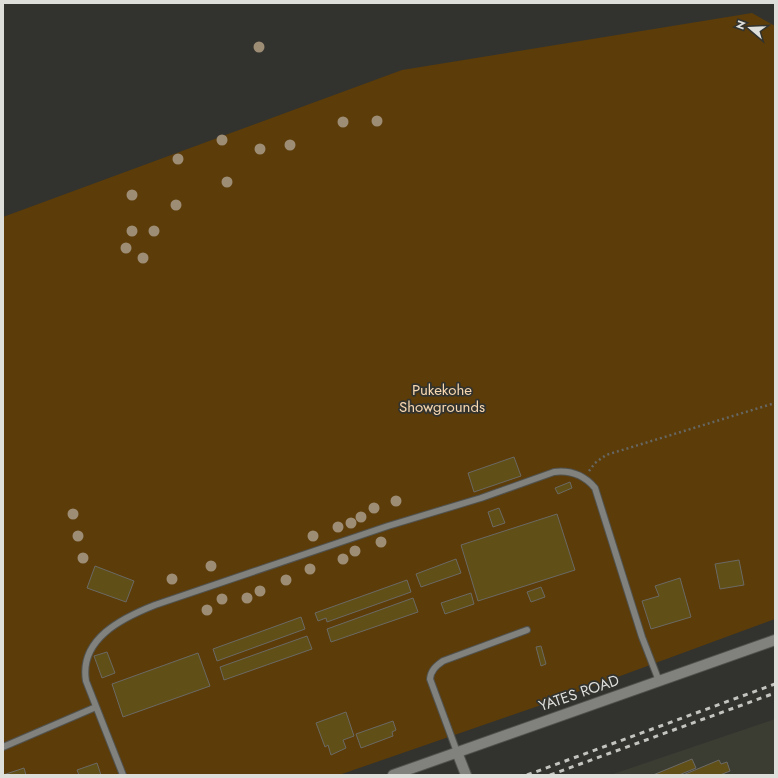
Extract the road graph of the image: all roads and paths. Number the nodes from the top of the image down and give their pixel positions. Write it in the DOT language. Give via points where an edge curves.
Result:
graph roads {
  1 [pos="775,403"];
  2 [pos="584,477"];
  3 [pos="527,630"];
  4 [pos="775,640"];
  5 [pos="658,681"];
  6 [pos="96,707"];
  7 [pos="3,747"];
  8 [pos="457,752"];
  9 [pos="123,775"];
  10 [pos="393,775"];
  11 [pos="466,775"];
  1 -- 2 [label="path" via="606,455 595,463"];
  2 -- 5 [label="lane" via="595,488"];
  2 -- 6 [label="lane" via="569,471 554,472 138,612 111,628 90,651 85,674"];
  3 -- 8 [label="lane" via="443,661 430,672 430,679"];
  4 -- 5 [label="street, YATES ROAD"];
  5 -- 8 [label="street, YATES ROAD"];
  6 -- 7 [label="lane"];
  6 -- 9 [label="lane"];
  8 -- 10 [label="street, YATES ROAD"];
  8 -- 11 [label="street"];
}
